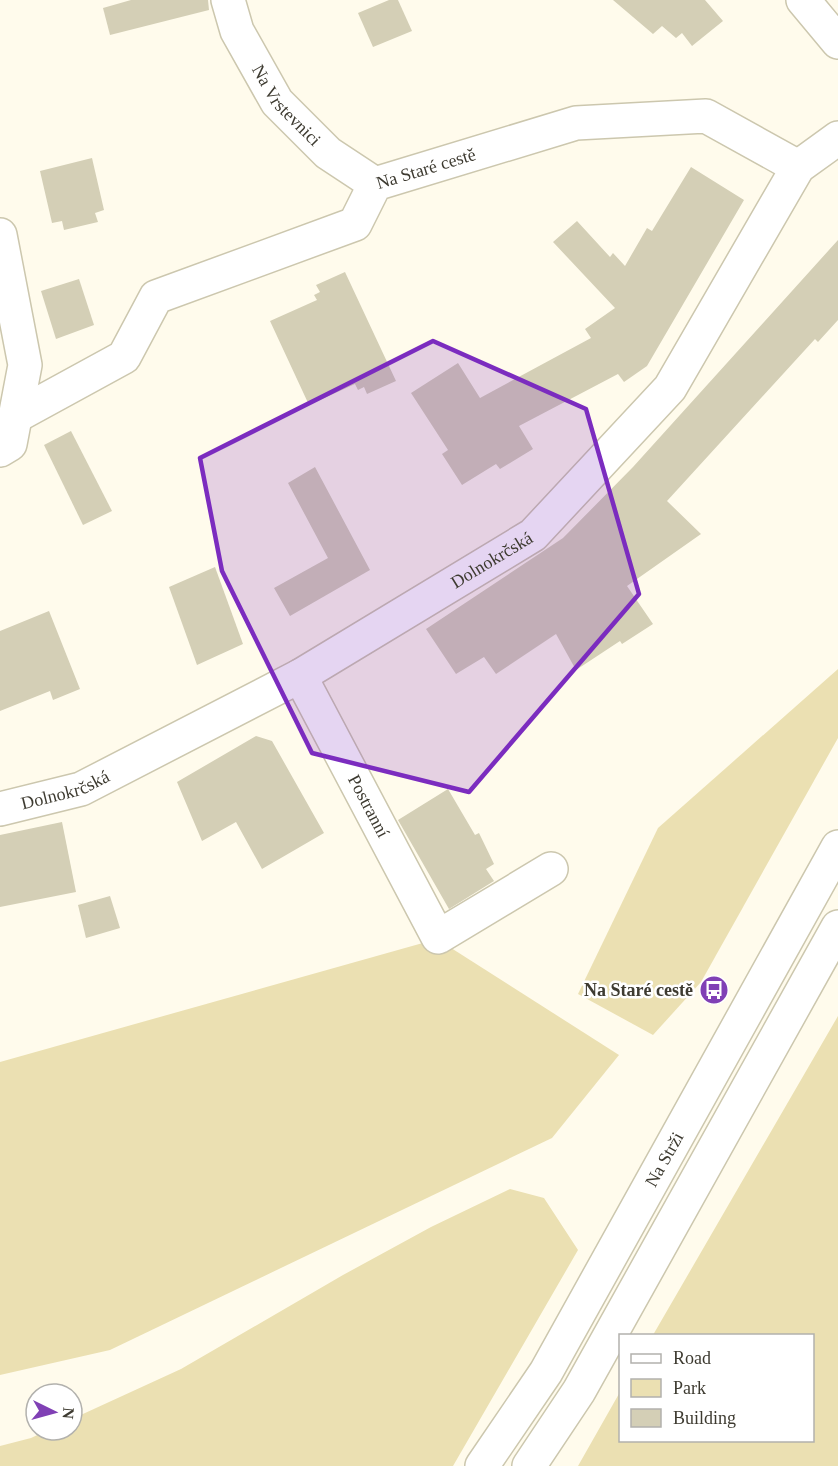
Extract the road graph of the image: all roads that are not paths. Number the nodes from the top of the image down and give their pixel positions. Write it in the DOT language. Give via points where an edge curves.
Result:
graph roads {
  1 [pos="228,0"];
  2 [pos="803,0"];
  3 [pos="838,42"];
  4 [pos="838,138"];
  5 [pos="798,167"];
  6 [pos="375,184"];
  7 [pos="0,235"];
  8 [pos="13,365"];
  9 [pos="16,416"];
  10 [pos="0,450"];
  11 [pos="300,676"];
  12 [pos="0,809"];
  13 [pos="838,847"];
  14 [pos="551,868"];
  15 [pos="838,927"];
  16 [pos="482,1466"];
  17 [pos="529,1466"];
  1 -- 6 [label="street, Na Vrstevnici" via="237,30 277,102 328,153"];
  2 -- 3 [label="street"];
  4 -- 5 [label="street, Dolnokrčská"];
  5 -- 6 [label="street, Na Staré cestě" via="706,116 576,123"];
  5 -- 11 [label="street, Dolnokrčská" via="670,388 533,534"];
  6 -- 9 [label="street, Na Staré cestě" via="355,224 156,297 124,357"];
  7 -- 8 [label="street"];
  8 -- 9 [label="street"];
  9 -- 10 [label="street" via="10,444"];
  11 -- 12 [label="street, Dolnokrčská" via="81,789"];
  11 -- 14 [label="street, Postranní" via="438,937"];
  13 -- 16 [label="street, Na Strži" via="546,1372"];
  15 -- 17 [label="street" via="579,1390"];
}
